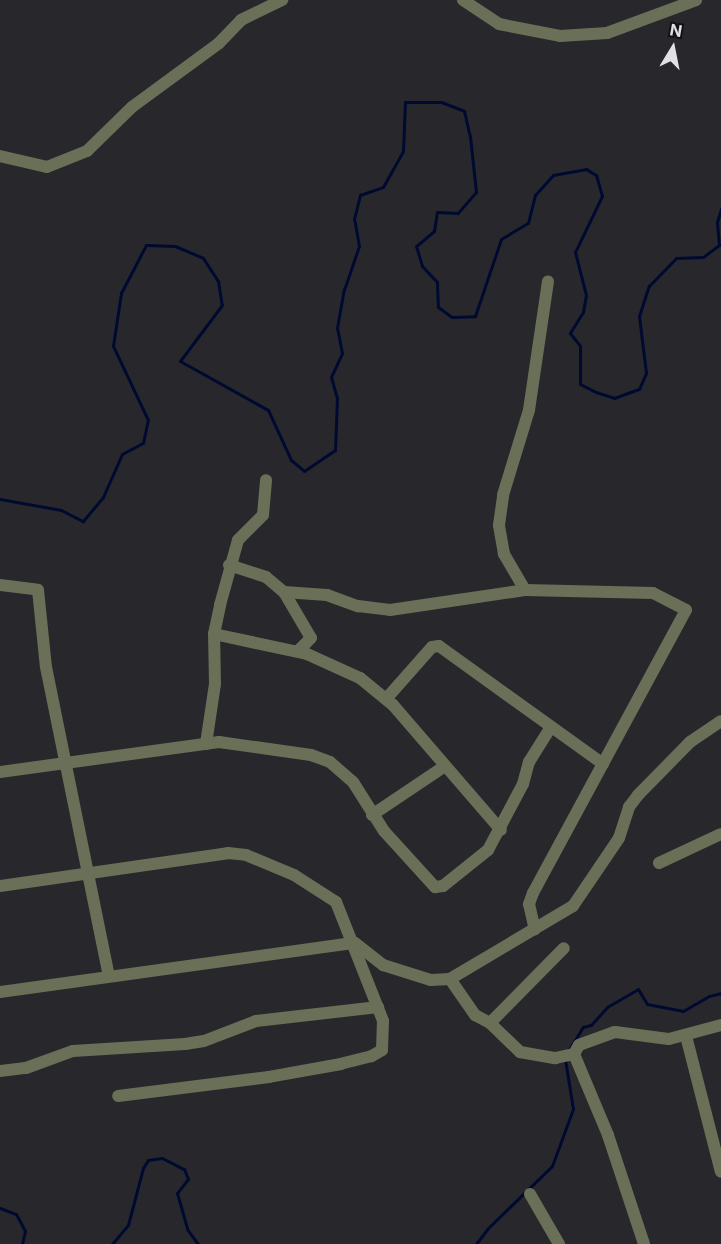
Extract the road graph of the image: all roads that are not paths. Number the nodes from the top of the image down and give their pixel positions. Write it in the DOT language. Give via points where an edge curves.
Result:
graph roads {
  1 [pos="282,0"];
  2 [pos="463,0"];
  3 [pos="696,0"];
  4 [pos="0,156"];
  5 [pos="548,281"];
  6 [pos="266,480"];
  7 [pos="230,565"];
  8 [pos="0,585"];
  9 [pos="525,590"];
  10 [pos="284,592"];
  11 [pos="214,634"];
  12 [pos="298,651"];
  13 [pos="386,699"];
  14 [pos="721,721"];
  15 [pos="550,728"];
  16 [pos="206,744"];
  17 [pos="67,762"];
  18 [pos="603,764"];
  19 [pos="445,766"];
  20 [pos="0,772"];
  21 [pos="372,815"];
  22 [pos="501,830"];
  23 [pos="721,834"];
  24 [pos="659,863"];
  25 [pos="88,874"];
  26 [pos="0,886"];
  27 [pos="535,928"];
  28 [pos="355,943"];
  29 [pos="564,948"];
  30 [pos="110,976"];
  31 [pos="450,979"];
  32 [pos="0,993"];
  33 [pos="378,1006"];
  34 [pos="490,1023"];
  35 [pos="721,1025"];
  36 [pos="686,1036"];
  37 [pos="574,1054"];
  38 [pos="0,1071"];
  39 [pos="118,1096"];
  40 [pos="721,1172"];
  41 [pos="530,1194"];
  42 [pos="559,1244"];
  43 [pos="644,1244"];
  1 -- 4 [label="street" via="241,20 219,43 132,107 87,151 47,167"];
  2 -- 3 [label="street" via="499,24 560,36 607,33"];
  5 -- 9 [label="street" via="529,410 503,495 500,525 504,554"];
  6 -- 7 [label="street" via="263,514 238,540"];
  7 -- 10 [label="street" via="266,577"];
  7 -- 11 [label="street"];
  8 -- 17 [label="street" via="38,590 46,667"];
  9 -- 10 [label="street" via="390,610 358,606 334,597"];
  9 -- 18 [label="street" via="653,593 686,610"];
  10 -- 12 [label="street" via="311,638"];
  11 -- 12 [label="street" via="263,647"];
  11 -- 16 [label="street" via="217,668"];
  12 -- 13 [label="street" via="360,678"];
  13 -- 15 [label="street" via="432,646 439,646"];
  13 -- 19 [label="street"];
  14 -- 27 [label="street" via="690,742 638,795 629,807 619,838 573,906"];
  15 -- 18 [label="street"];
  15 -- 22 [label="street" via="529,762"];
  16 -- 17 [label="street"];
  16 -- 21 [label="street" via="269,746 330,762 353,782"];
  17 -- 20 [label="street"];
  17 -- 25 [label="street"];
  18 -- 27 [label="street" via="533,893 529,904"];
  19 -- 21 [label="street"];
  19 -- 22 [label="street"];
  21 -- 22 [label="street" via="435,887 444,886 476,862"];
  23 -- 24 [label="street"];
  25 -- 26 [label="street"];
  25 -- 28 [label="street" via="209,854 246,855 321,889 336,902"];
  25 -- 30 [label="street"];
  27 -- 31 [label="street"];
  28 -- 30 [label="street"];
  28 -- 31 [label="street" via="383,965 431,980"];
  28 -- 33 [label="street"];
  29 -- 34 [label="street"];
  30 -- 32 [label="street"];
  31 -- 34 [label="street" via="475,1015"];
  33 -- 38 [label="street" via="256,1021 194,1043 73,1051 26,1068"];
  33 -- 39 [label="street" via="385,1038 382,1050 372,1056 269,1077"];
  34 -- 37 [label="street" via="520,1052 555,1058"];
  35 -- 36 [label="street"];
  36 -- 37 [label="street" via="669,1039 615,1032 579,1045"];
  36 -- 40 [label="street"];
  37 -- 43 [label="street" via="611,1142"];
  41 -- 42 [label="street"];
}
